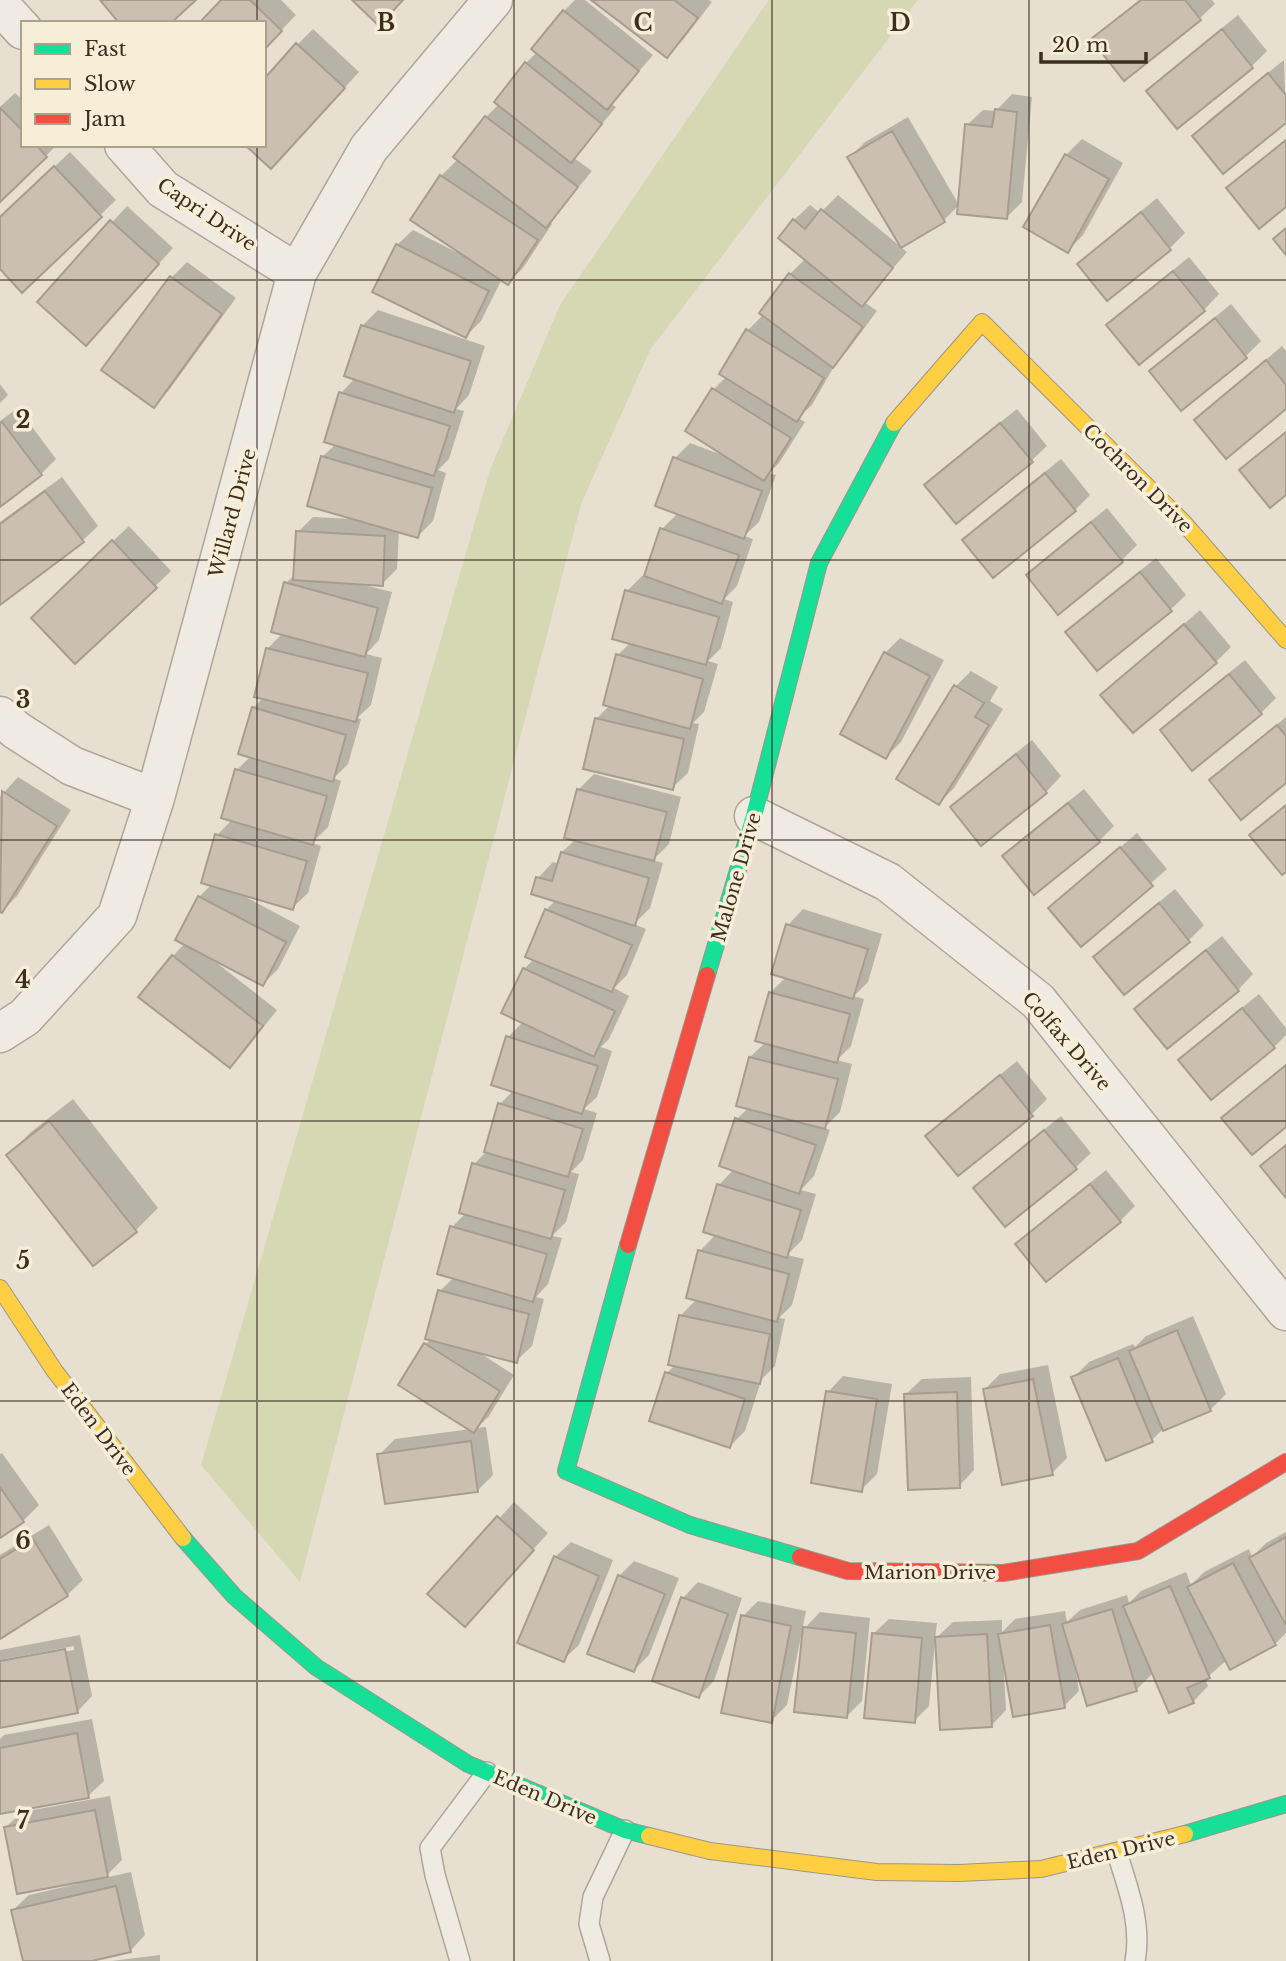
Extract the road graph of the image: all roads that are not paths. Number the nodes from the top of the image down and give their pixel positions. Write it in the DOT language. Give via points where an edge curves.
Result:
graph roads {
  1 [pos="493,0"];
  2 [pos="0,5"];
  3 [pos="21,28"];
  4 [pos="126,147"];
  5 [pos="297,273"];
  6 [pos="982,323"];
  7 [pos="1286,640"];
  8 [pos="0,716"];
  9 [pos="155,798"];
  10 [pos="754,816"];
  11 [pos="0,1033"];
  12 [pos="0,1288"];
  13 [pos="1286,1311"];
  14 [pos="1286,1462"];
  15 [pos="566,1471"];
  16 [pos="487,1772"];
  17 [pos="1286,1804"];
  18 [pos="625,1830"];
  19 [pos="1117,1853"];
  20 [pos="460,1961"];
  21 [pos="600,1961"];
  22 [pos="1135,1961"];
  1 -- 5 [label="street, Willard Drive" via="369,148"];
  2 -- 3 [label="street"];
  4 -- 5 [label="street, Capri Drive" via="163,189"];
  5 -- 9 [label="street, Willard Drive"];
  6 -- 7 [label="street, Cochron Drive" via="1183,522"];
  6 -- 10 [label="street, Malone Drive" via="896,419 819,563"];
  8 -- 9 [label="street" via="72,766"];
  9 -- 11 [label="street, Willard Drive" via="117,916 25,1017"];
  10 -- 13 [label="street, Colfax Drive" via="888,882 1038,1001"];
  10 -- 15 [label="street, Malone Drive"];
  12 -- 16 [label="street, Eden Drive" via="54,1370 175,1529 234,1597 316,1667 446,1751"];
  14 -- 15 [label="street, Marion Drive" via="1138,1551 1003,1573 848,1571 690,1525"];
  16 -- 18 [label="street, Eden Drive"];
  16 -- 20 [label="lane" via="430,1849"];
  17 -- 19 [label="street, Eden Drive"];
  18 -- 19 [label="street, Eden Drive" via="710,1851 877,1872 1041,1869"];
  18 -- 21 [label="lane" via="593,1897 589,1923"];
  19 -- 22 [label="lane" via="1132,1900 1138,1942"];
}
